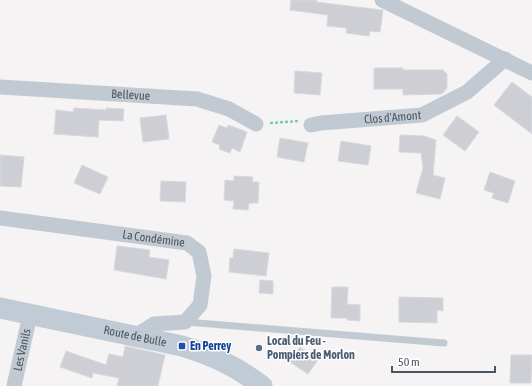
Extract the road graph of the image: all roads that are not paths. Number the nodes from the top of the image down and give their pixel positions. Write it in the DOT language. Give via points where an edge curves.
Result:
graph roads {
  1 [pos="382,0"];
  2 [pos="505,59"];
  3 [pos="532,73"];
  4 [pos="0,87"];
  5 [pos="256,124"];
  6 [pos="311,125"];
  7 [pos="0,218"];
  8 [pos="0,308"];
  9 [pos="30,315"];
  10 [pos="185,322"];
  11 [pos="135,336"];
  12 [pos="444,343"];
  13 [pos="14,386"];
  14 [pos="262,386"];
  1 -- 2 [label="street"];
  2 -- 3 [label="street"];
  2 -- 6 [label="street, Clos d'Amont" via="467,92 422,115"];
  4 -- 5 [label="street, Bellevue" via="197,99 229,109"];
  7 -- 10 [label="street, La Condémine" via="187,243 199,252 204,276 200,305"];
  8 -- 9 [label="street, Route de Bulle"];
  9 -- 11 [label="street, Route de Bulle"];
  9 -- 13 [label="street, Les Vanils"];
  10 -- 11 [label="street" via="154,324"];
  10 -- 12 [label="lane"];
  11 -- 14 [label="street, Route de Bulle" via="206,353 228,363"];
}
